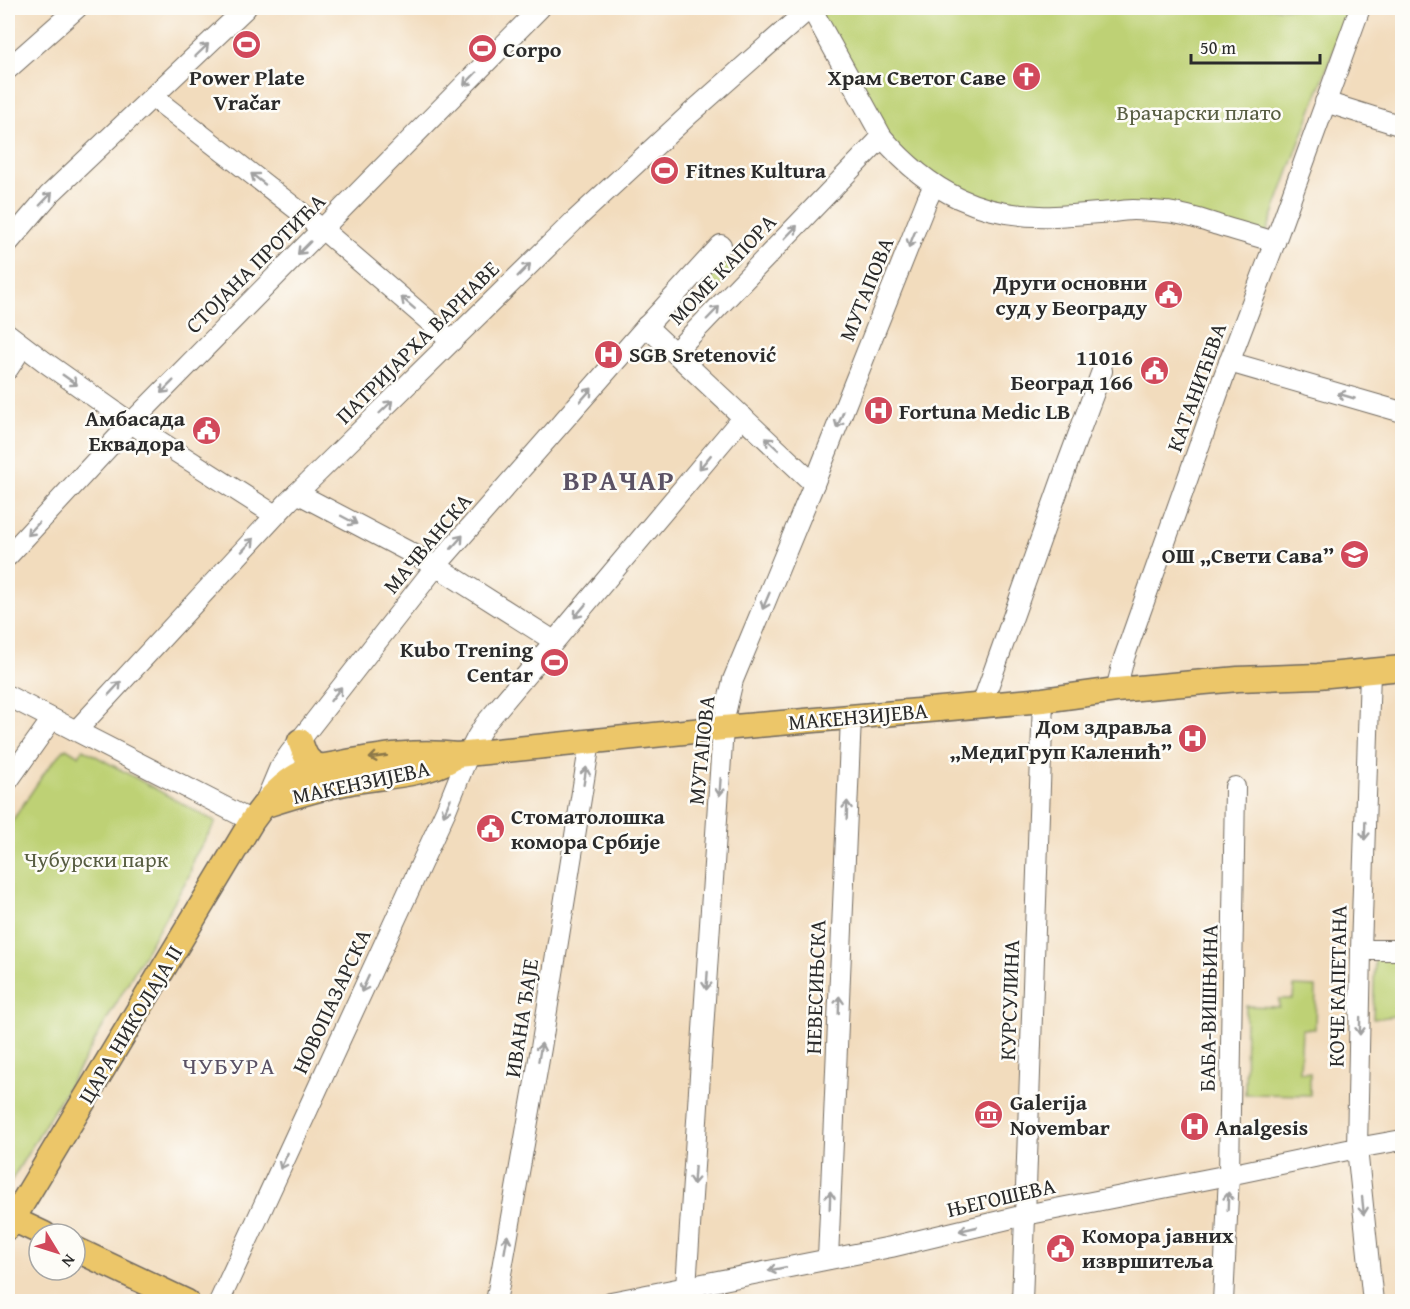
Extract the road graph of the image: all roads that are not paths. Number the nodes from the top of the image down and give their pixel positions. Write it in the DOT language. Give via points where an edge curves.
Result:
graph roads {
  1 [pos="77,8"];
  2 [pos="246,8"];
  3 [pos="540,8"];
  4 [pos="811,8"];
  5 [pos="1360,8"];
  6 [pos="8,69"];
  7 [pos="153,97"];
  8 [pos="1325,102"];
  9 [pos="1397,119"];
  10 [pos="882,137"];
  11 [pos="934,185"];
  12 [pos="322,229"];
  13 [pos="1275,242"];
  14 [pos="8,243"];
  15 [pos="721,245"];
  16 [pos="646,326"];
  17 [pos="452,341"];
  18 [pos="675,352"];
  19 [pos="11,354"];
  20 [pos="1230,362"];
  21 [pos="1102,371"];
  22 [pos="1402,412"];
  23 [pos="743,417"];
  24 [pos="131,423"];
  25 [pos="814,484"];
  26 [pos="297,494"];
  27 [pos="275,515"];
  28 [pos="8,556"];
  29 [pos="436,566"];
  30 [pos="554,641"];
  31 [pos="1402,668"];
  32 [pos="1370,672"];
  33 [pos="1116,690"];
  34 [pos="8,696"];
  35 [pos="1043,700"];
  36 [pos="982,704"];
  37 [pos="851,717"];
  38 [pos="52,719"];
  39 [pos="723,728"];
  40 [pos="76,731"];
  41 [pos="300,741"];
  42 [pos="590,742"];
  43 [pos="463,754"];
  44 [pos="322,767"];
  45 [pos="8,781"];
  46 [pos="1235,787"];
  47 [pos="258,813"];
  48 [pos="1361,950"];
  49 [pos="1402,950"];
  50 [pos="1402,1140"];
  51 [pos="1358,1148"];
  52 [pos="1229,1175"];
  53 [pos="1025,1215"];
  54 [pos="9,1221"];
  55 [pos="27,1228"];
  56 [pos="87,1255"];
  57 [pos="828,1258"];
  58 [pos="686,1287"];
  59 [pos="187,1302"];
  60 [pos="219,1302"];
  61 [pos="496,1302"];
  62 [pos="611,1302"];
  63 [pos="1022,1302"];
  64 [pos="1224,1302"];
  65 [pos="1373,1302"];
  1 -- 6 [label="street"];
  7 -- 2 [label="street, one-way"];
  3 -- 12 [label="street, СТОЈАНА ПРОТИЋА, one-way"];
  4 -- 10 [label="street"];
  17 -- 4 [label="street, ПАТРИЈАРХА ВАРНАВЕ, one-way" via="573,222"];
  5 -- 8 [label="street, КАТАНИЋЕВА"];
  12 -- 7 [label="street, one-way"];
  14 -- 7 [label="street, one-way" via="49,195"];
  8 -- 9 [label="street"];
  8 -- 13 [label="street, КАТАНИЋЕВА"];
  10 -- 11 [label="street" via="898,156"];
  18 -- 10 [label="street, МОМЕ КАПОРА, one-way"];
  11 -- 13 [label="street" via="979,207 1005,213 1055,216 1132,210 1168,212"];
  11 -- 25 [label="street, МУТАПОВА, one-way"];
  17 -- 12 [label="street, one-way"];
  12 -- 24 [label="street, СТОЈАНА ПРОТИЋА, one-way"];
  13 -- 20 [label="street, КАТАНИЋЕВА"];
  15 -- 16 [label="street, МОМЕ КАПОРА"];
  16 -- 18 [label="street, МОМЕ КАПОРА"];
  29 -- 16 [label="street, МАЧВАНСКА, one-way"];
  26 -- 17 [label="street, ПАТРИЈАРХА ВАРНАВЕ, one-way"];
  18 -- 23 [label="street"];
  19 -- 24 [label="street, one-way"];
  22 -- 20 [label="street, one-way"];
  20 -- 33 [label="street, КАТАНИЋЕВА"];
  21 -- 36 [label="street"];
  25 -- 23 [label="street, one-way"];
  23 -- 30 [label="street, НОВОПАЗАРСКА, one-way"];
  24 -- 27 [label="street"];
  24 -- 28 [label="street, СТОЈАНА ПРОТИЋА, one-way"];
  25 -- 39 [label="street, МУТАПОВА, one-way" via="733,680"];
  26 -- 27 [label="street, ПАТРИЈАРХА ВАРНАВЕ"];
  26 -- 29 [label="street, one-way"];
  40 -- 27 [label="street, ПАТРИЈАРХА ВАРНАВЕ, one-way"];
  29 -- 30 [label="street"];
  41 -- 29 [label="street, МАЧВАНСКА, one-way"];
  30 -- 43 [label="street, НОВОПАЗАРСКА"];
  31 -- 32 [label="main road, МАКЕНЗИЈЕВА"];
  32 -- 33 [label="main road, МАКЕНЗИЈЕВА"];
  32 -- 48 [label="street, КОЧЕ КАПЕТАНА, one-way"];
  33 -- 35 [label="main road, МАКЕНЗИЈЕВА"];
  34 -- 38 [label="street"];
  35 -- 36 [label="main road, МАКЕНЗИЈЕВА"];
  35 -- 53 [label="street, КУРСУЛИНА"];
  36 -- 37 [label="main road, МАКЕНЗИЈЕВА"];
  37 -- 39 [label="main road, МАКЕНЗИЈЕВА"];
  57 -- 37 [label="street, НЕВЕСИЊСКА, one-way"];
  38 -- 40 [label="street"];
  38 -- 45 [label="street"];
  39 -- 42 [label="main road, МАКЕНЗИЈЕВА"];
  39 -- 58 [label="street, МУТАПОВА, one-way"];
  40 -- 47 [label="street"];
  41 -- 44 [label="main road" via="308,759"];
  41 -- 47 [label="street, МАЧВАНСКА" via="279,769"];
  42 -- 43 [label="main road, МАКЕНЗИЈЕВА"];
  61 -- 42 [label="street, ИВАНА ЂАЈЕ, one-way"];
  43 -- 44 [label="main road, МАКЕНЗИЈЕВА, one-way" via="380,756"];
  43 -- 47 [label="main road, МАКЕНЗИЈЕВА" via="427,769 316,789"];
  43 -- 60 [label="street, НОВОПАЗАРСКА, one-way" via="446,810"];
  44 -- 47 [label="main road, МАКЕНЗИЈЕВА" via="286,783"];
  46 -- 52 [label="street, БАБА-ВИШЊИНА"];
  47 -- 54 [label="main road, ЦАРА НИКОЛАЈА II"];
  48 -- 49 [label="street"];
  48 -- 51 [label="street, КОЧЕ КАПЕТАНА, one-way"];
  50 -- 51 [label="street, ЊЕГОШЕВА"];
  51 -- 52 [label="street, ЊЕГОШЕВА"];
  51 -- 65 [label="street, КОЧЕ КАПЕТАНА, one-way"];
  52 -- 53 [label="street, ЊЕГОШЕВА"];
  64 -- 52 [label="street, БАБА-ВИШЊИНА, one-way"];
  53 -- 57 [label="street, ЊЕГОШЕВА, one-way"];
  53 -- 63 [label="street, КУРСУЛИНА"];
  54 -- 55 [label="main road"];
  56 -- 59 [label="main road"];
  57 -- 58 [label="street, ЊЕГОШЕВА, one-way"];
  58 -- 62 [label="street, ЊЕГОШЕВА"];
}
